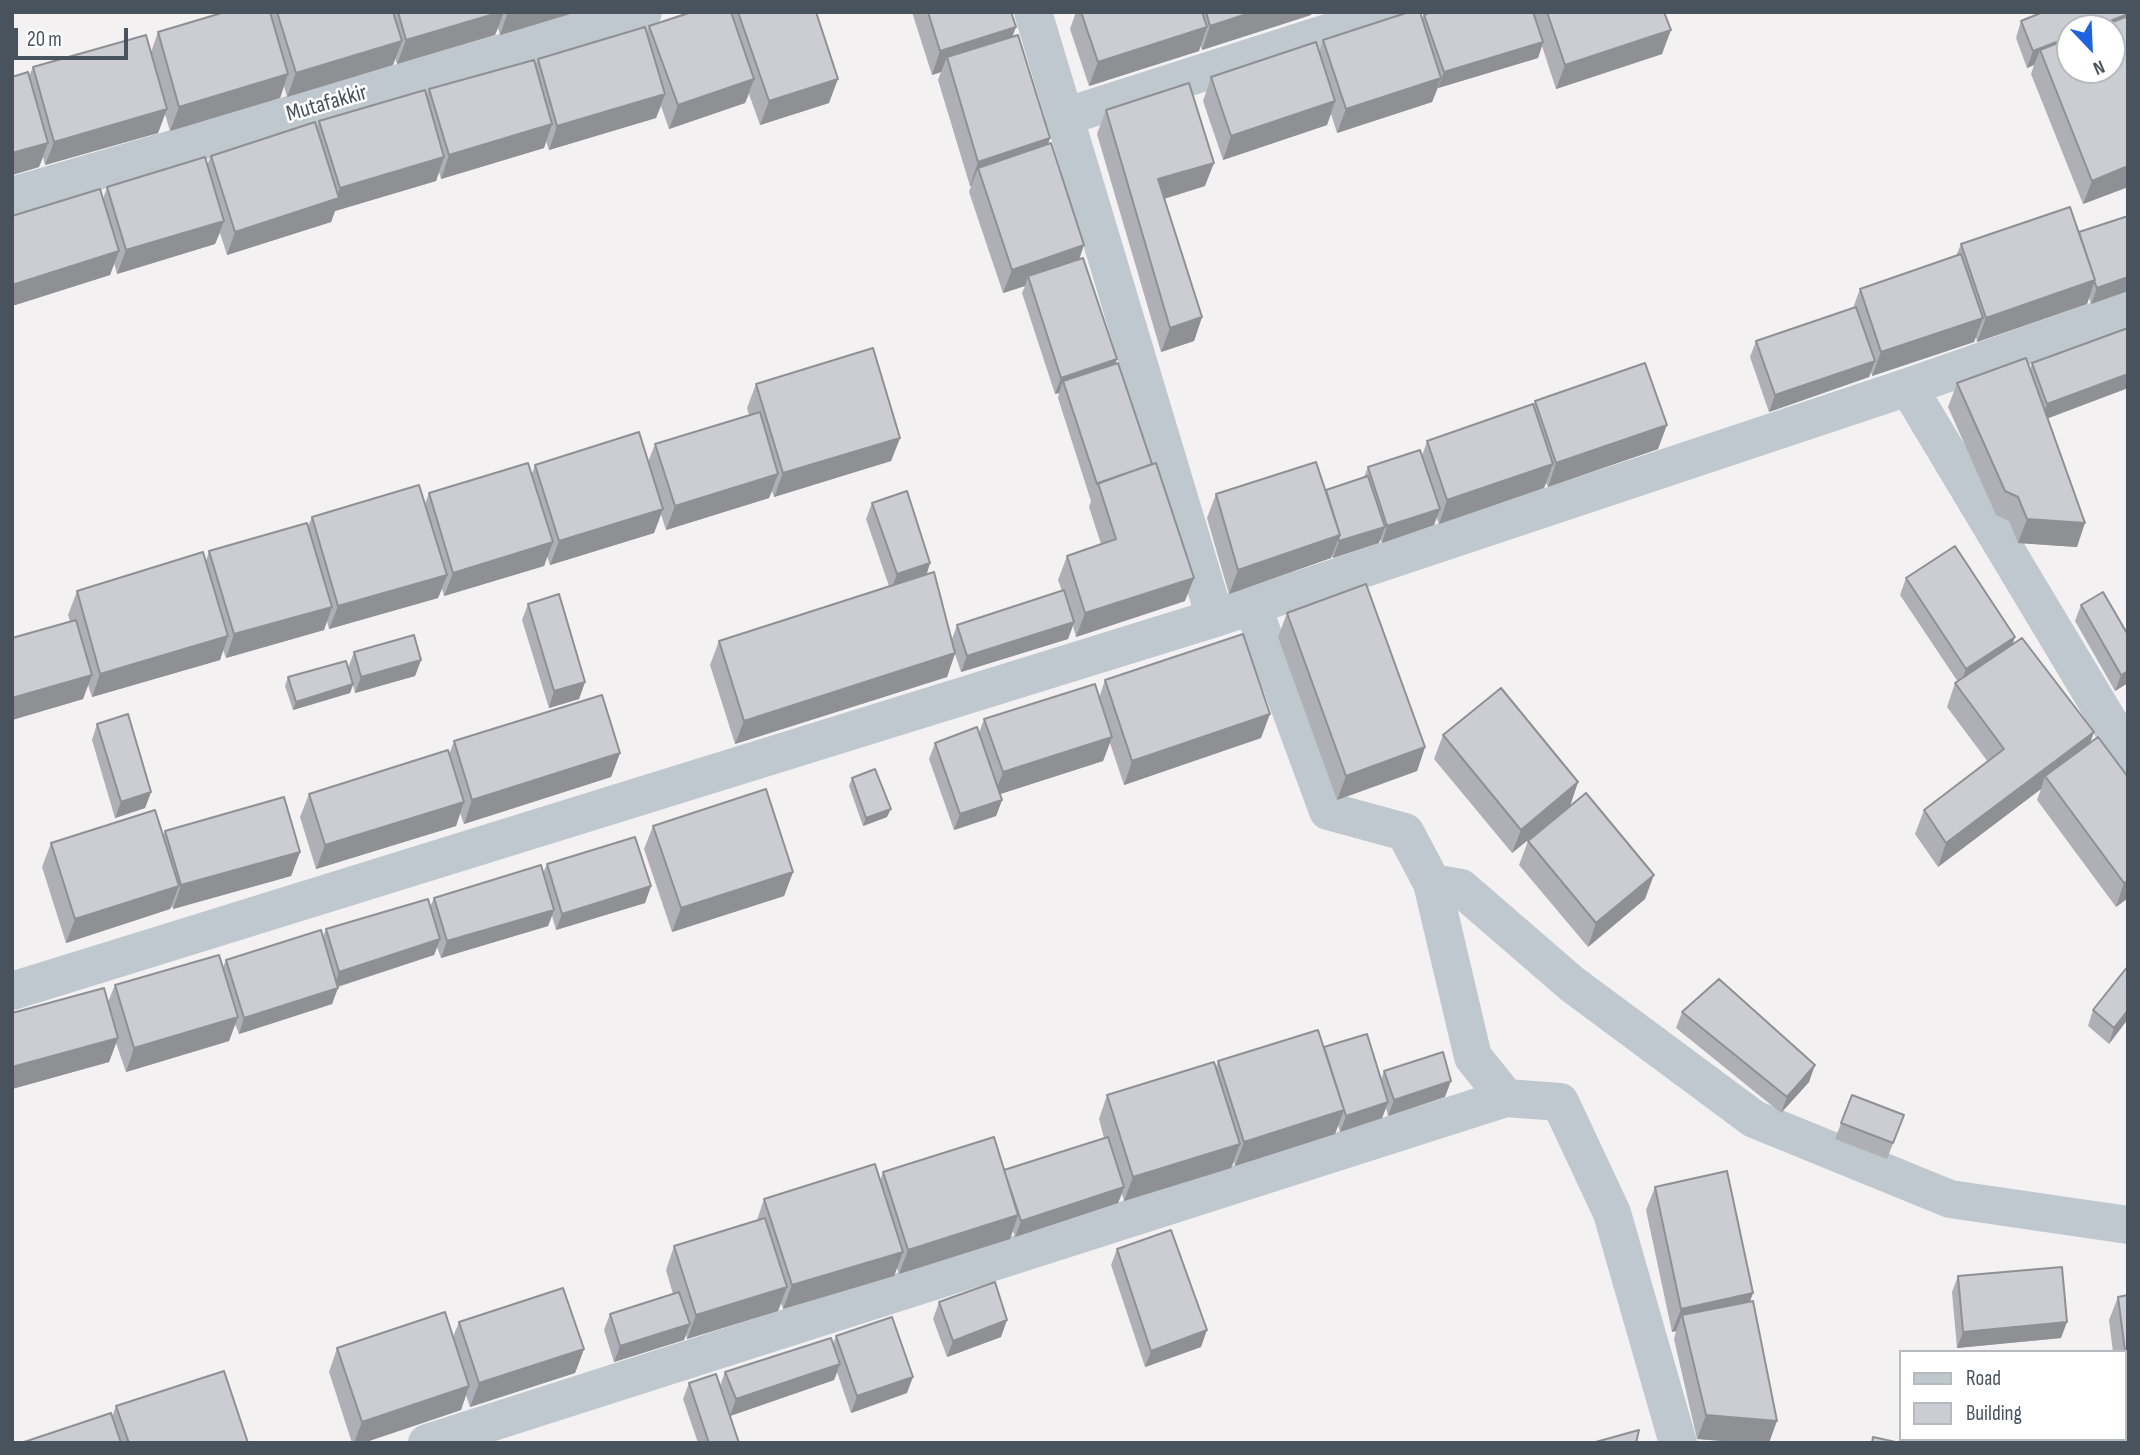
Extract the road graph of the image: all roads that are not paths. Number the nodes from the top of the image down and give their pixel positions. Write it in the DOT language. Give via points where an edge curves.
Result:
graph roads {
  1 [pos="643,12"];
  2 [pos="1033,12"];
  3 [pos="1393,12"];
  4 [pos="1064,117"];
  5 [pos="12,196"];
  6 [pos="2128,310"];
  7 [pos="1908,387"];
  8 [pos="1252,605"];
  9 [pos="1215,618"];
  10 [pos="2128,754"];
  11 [pos="1432,883"];
  12 [pos="12,991"];
  13 [pos="1506,1098"];
  14 [pos="2128,1225"];
  15 [pos="426,1443"];
  16 [pos="1678,1443"];
  1 -- 5 [label="street, Mutafakkir"];
  2 -- 4 [label="street"];
  3 -- 4 [label="street"];
  4 -- 9 [label="street"];
  6 -- 7 [label="street"];
  7 -- 8 [label="street"];
  7 -- 10 [label="street"];
  8 -- 9 [label="street"];
  8 -- 11 [label="street" via="1328,811 1405,832"];
  9 -- 12 [label="street"];
  11 -- 13 [label="street" via="1473,1057"];
  11 -- 14 [label="street" via="1461,888 1572,984 1754,1119 1950,1199"];
  13 -- 15 [label="street"];
  13 -- 16 [label="street" via="1560,1102 1612,1213"];
}
